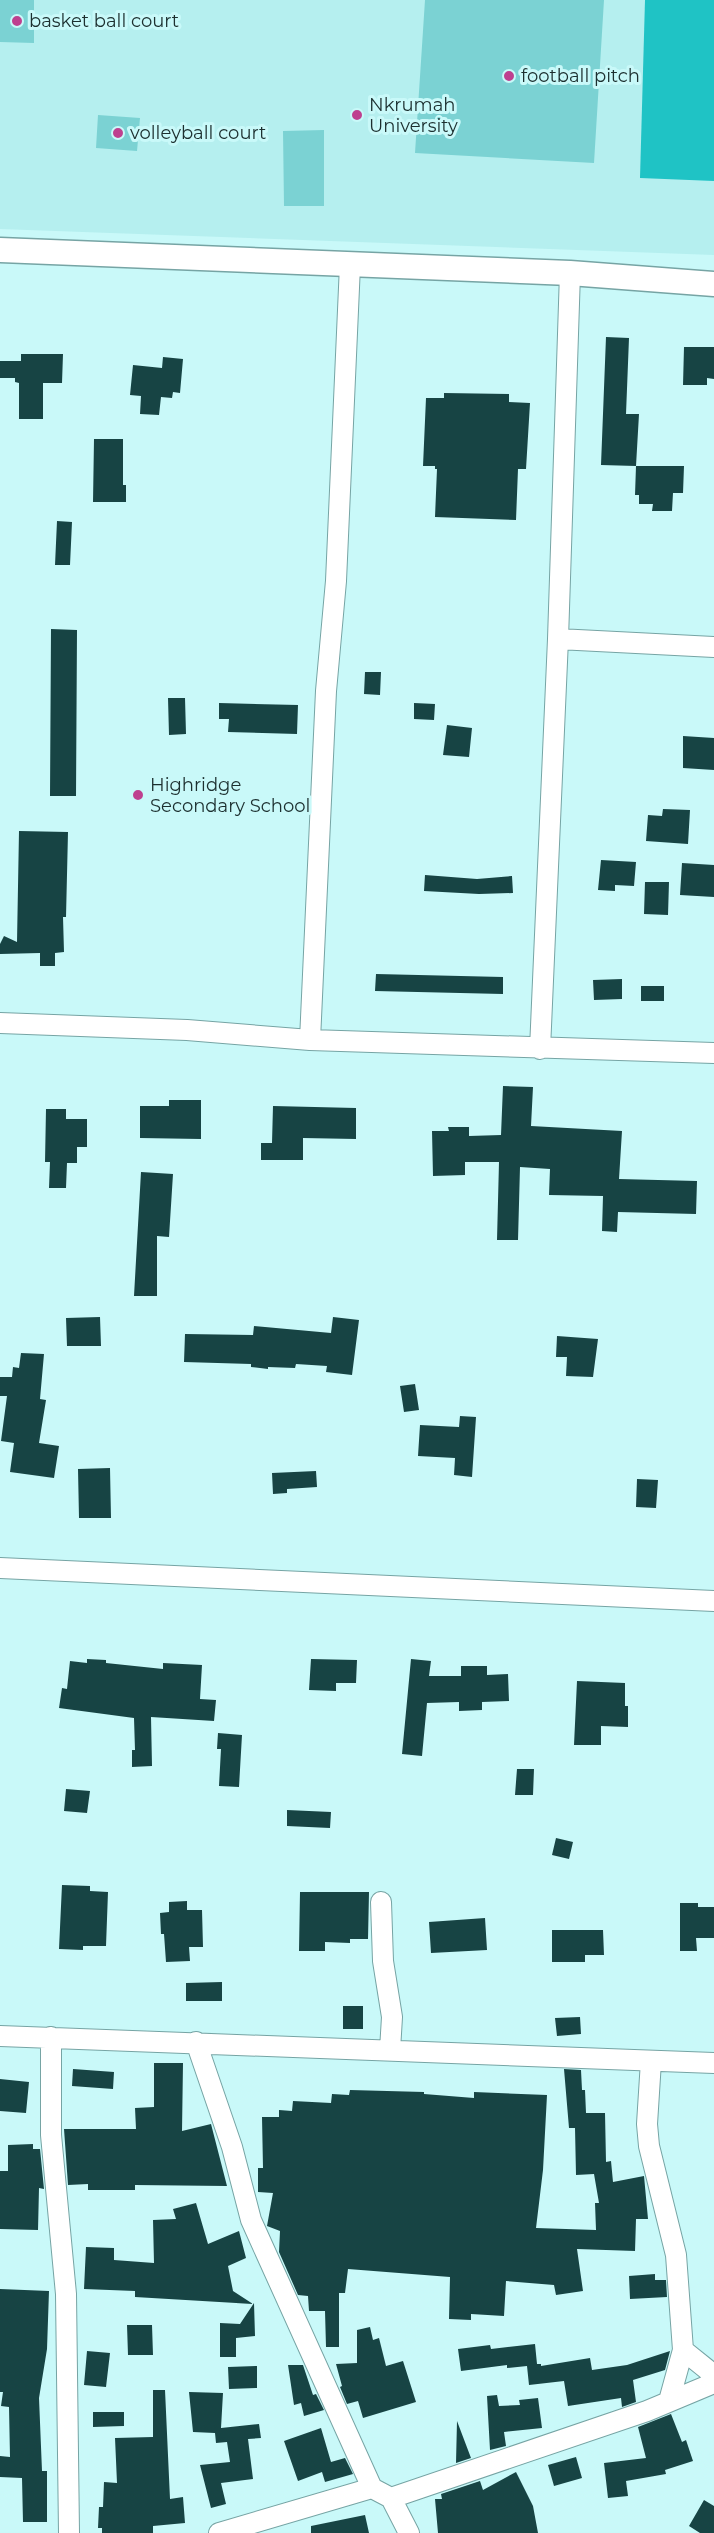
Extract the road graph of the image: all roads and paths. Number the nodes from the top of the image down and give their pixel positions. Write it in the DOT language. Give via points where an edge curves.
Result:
graph roads {
  1 [pos="0,250"];
  2 [pos="350,265"];
  3 [pos="570,273"];
  4 [pos="714,284"];
  5 [pos="558,639"];
  6 [pos="714,647"];
  7 [pos="0,1023"];
  8 [pos="310,1040"];
  9 [pos="540,1049"];
  10 [pos="714,1053"];
  11 [pos="0,1568"];
  12 [pos="714,1601"];
  13 [pos="381,1902"];
  14 [pos="0,2036"];
  15 [pos="51,2037"];
  16 [pos="196,2042"];
  17 [pos="390,2050"];
  18 [pos="651,2061"];
  19 [pos="714,2063"];
  20 [pos="683,2350"];
  21 [pos="714,2375"];
  22 [pos="714,2383"];
  23 [pos="669,2401"];
  24 [pos="372,2488"];
  25 [pos="391,2498"];
  26 [pos="69,2533"];
  27 [pos="219,2533"];
  28 [pos="409,2533"];
  1 -- 2 [label="street"];
  2 -- 3 [label="street"];
  2 -- 8 [label="street"];
  3 -- 4 [label="street"];
  3 -- 5 [label="street"];
  5 -- 6 [label="street"];
  5 -- 9 [label="street"];
  7 -- 8 [label="street" via="187,1030"];
  8 -- 9 [label="street"];
  9 -- 10 [label="street"];
  11 -- 12 [label="street"];
  13 -- 17 [label="street" via="383,1961 392,2017"];
  14 -- 15 [label="street"];
  15 -- 16 [label="street"];
  15 -- 26 [label="street" via="51,2135 68,2337"];
  16 -- 17 [label="street"];
  16 -- 24 [label="street" via="232,2146 251,2220"];
  17 -- 18 [label="street"];
  18 -- 19 [label="street"];
  18 -- 20 [label="street" via="649,2146 676,2255"];
  20 -- 21 [label="street"];
  20 -- 23 [label="street"];
  22 -- 23 [label="street"];
  23 -- 25 [label="street"];
  24 -- 25 [label="street"];
  24 -- 27 [label="street"];
  25 -- 28 [label="street"];
}
